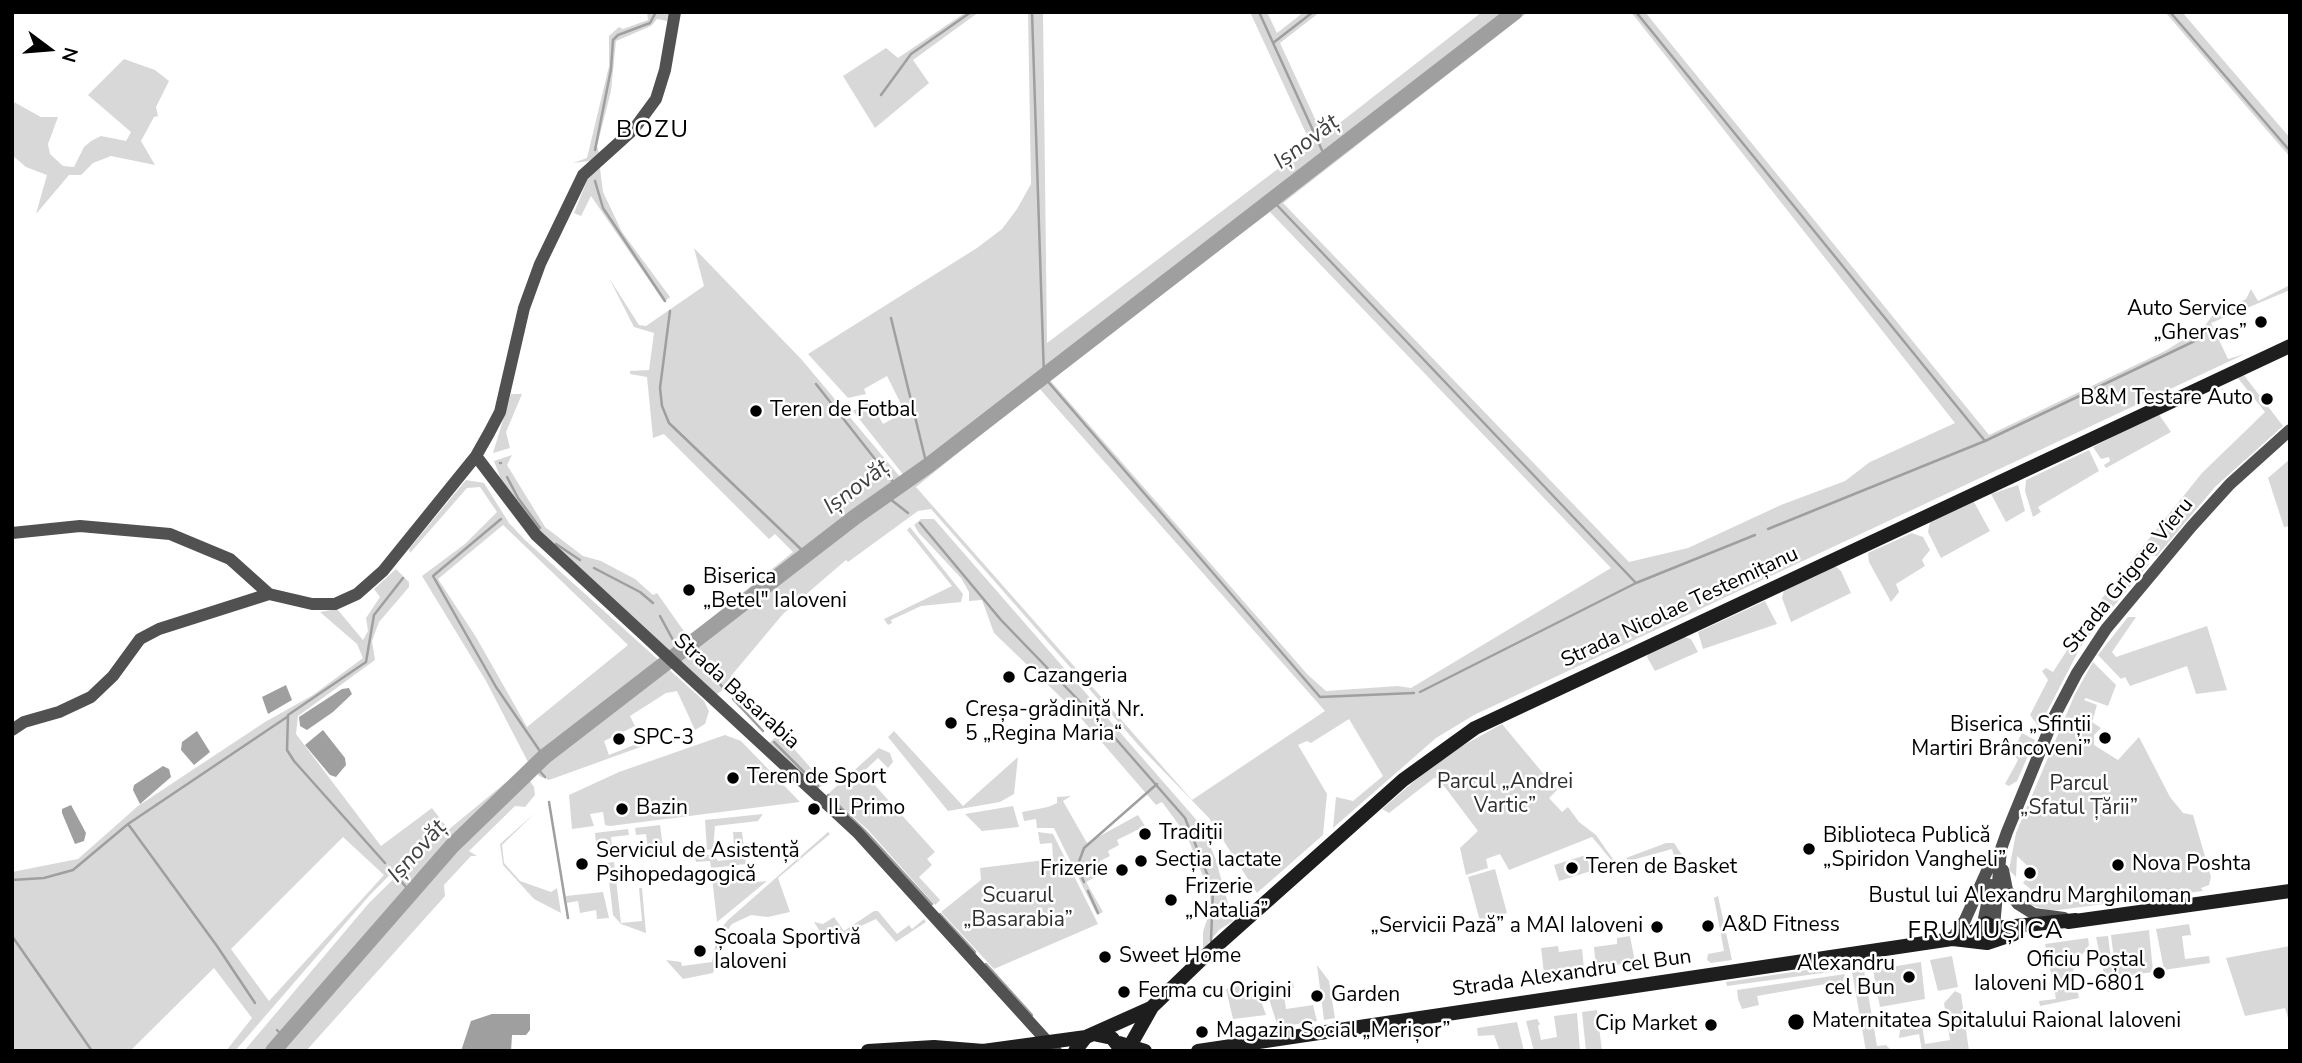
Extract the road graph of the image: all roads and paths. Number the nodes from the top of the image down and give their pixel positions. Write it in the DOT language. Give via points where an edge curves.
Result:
graph roads {
  1 [pos="675,12"];
  2 [pos="2290,346"];
  3 [pos="2290,430"];
  4 [pos="476,456"];
  5 [pos="12,533"];
  6 [pos="269,594"];
  7 [pos="12,730"];
  8 [pos="1999,853"];
  9 [pos="2290,891"];
  10 [pos="2076,920"];
  11 [pos="1987,931"];
  12 [pos="1952,939"];
  13 [pos="1152,1007"];
  14 [pos="1089,1036"];
  15 [pos="1053,1047"];
  16 [pos="1124,1047"];
  17 [pos="868,1051"];
  18 [pos="984,1051"];
  19 [pos="1075,1051"];
  20 [pos="1145,1051"];
  21 [pos="1198,1051"];
  1 -- 4 [label="street" via="656,99 634,129 583,175 540,264 524,308 500,412"];
  2 -- 13 [label="main road, Strada Nicolae Testemițanu" via="1475,728 1402,780"];
  3 -- 8 [label="street, Strada Grigore Vieru" via="2207,508 2090,652 2055,715"];
  4 -- 6 [label="street" via="383,571 357,594 324,605"];
  4 -- 15 [label="street, Strada Basarabia" via="536,536 874,850"];
  5 -- 6 [label="street" via="80,526 170,534 230,559"];
  6 -- 7 [label="street" via="179,621 140,639 91,697"];
  8 -- 10 [label="street" via="2012,898 2034,914"];
  8 -- 11 [label="street"];
  8 -- 12 [label="street"];
  9 -- 10 [label="main road, Strada Alexandru cel Bun"];
  10 -- 11 [label="main road, Strada Alexandru cel Bun"];
  11 -- 12 [label="main road, Strada Alexandru cel Bun"];
  12 -- 21 [label="main road, Strada Alexandru cel Bun"];
  13 -- 14 [label="main road, Strada Nicolae Testemițanu"];
  13 -- 16 [label="main road, Strada Nicolae Testemițanu"];
  14 -- 15 [label="main road"];
  14 -- 16 [label="main road" via="1106,1035"];
  14 -- 19 [label="main road"];
  15 -- 18 [label="main road"];
  16 -- 20 [label="main road"];
  17 -- 18 [label="main road" via="934,1047"];
}
